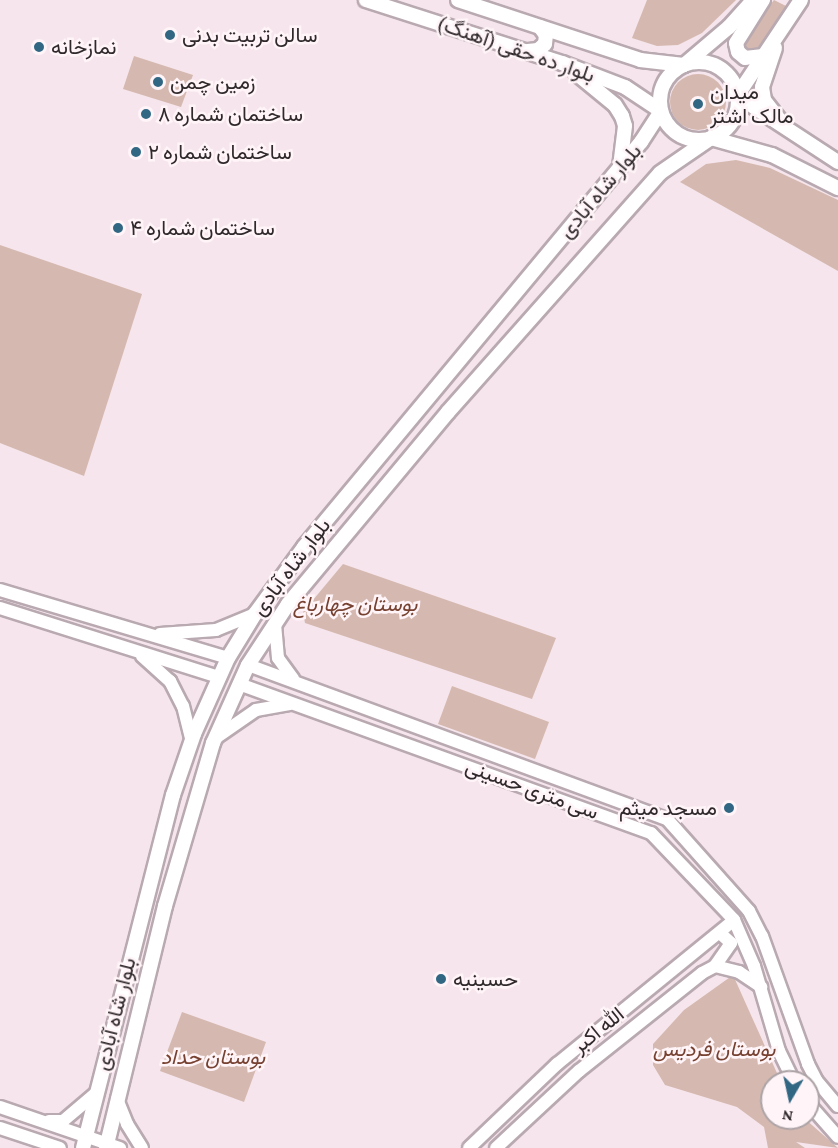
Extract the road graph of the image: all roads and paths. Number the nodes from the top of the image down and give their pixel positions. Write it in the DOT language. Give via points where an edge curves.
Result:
graph roads {
  1 [pos="366,0"];
  2 [pos="458,0"];
  3 [pos="753,0"];
  4 [pos="763,0"];
  5 [pos="801,0"];
  6 [pos="540,27"];
  7 [pos="782,31"];
  8 [pos="528,51"];
  9 [pos="763,56"];
  10 [pos="562,63"];
  11 [pos="684,65"];
  12 [pos="737,96"];
  13 [pos="661,111"];
  14 [pos="711,138"];
  15 [pos="811,147"];
  16 [pos="838,162"];
  17 [pos="620,167"];
  18 [pos="838,188"];
  19 [pos="0,590"];
  20 [pos="0,608"];
  21 [pos="255,614"];
  22 [pos="275,624"];
  23 [pos="144,633"];
  24 [pos="126,646"];
  25 [pos="228,658"];
  26 [pos="248,665"];
  27 [pos="219,677"];
  28 [pos="239,684"];
  29 [pos="325,692"];
  30 [pos="316,710"];
  31 [pos="216,738"];
  32 [pos="192,741"];
  33 [pos="667,819"];
  34 [pos="651,833"];
  35 [pos="734,920"];
  36 [pos="720,933"];
  37 [pos="715,966"];
  38 [pos="761,987"];
  39 [pos="788,1070"];
  40 [pos="95,1094"];
  41 [pos="117,1099"];
  42 [pos="838,1106"];
  43 [pos="0,1107"];
  44 [pos="820,1116"];
  45 [pos="38,1120"];
  46 [pos="0,1128"];
  47 [pos="838,1137"];
  48 [pos="84,1142"];
  49 [pos="39,1144"];
  50 [pos="111,1146"];
  51 [pos="60,1148"];
  52 [pos="142,1148"];
  53 [pos="469,1148"];
  54 [pos="496,1148"];
  1 -- 8 [label="main road, بلوار ده حقی (آهنگ)"];
  2 -- 6 [label="main road, بلوار ده حقی (آهنگ)"];
  3 -- 11 [label="main road" via="729,27"];
  4 -- 9 [label="main road" via="736,43 745,58"];
  5 -- 7 [label="main road"];
  6 -- 8 [label="main road" via="546,35 545,44"];
  6 -- 11 [label="main road, بلوار ده حقی (آهنگ)" via="640,60"];
  7 -- 9 [label="main road"];
  7 -- 15 [label="main road" via="762,87 764,100 782,124"];
  8 -- 10 [label="main road, بلوار ده حقی (آهنگ)"];
  9 -- 12 [label="main road"];
  10 -- 13 [label="main road, بلوار ده حقی (آهنگ)" via="625,87"];
  10 -- 17 [label="main road" via="615,105 622,116 625,126"];
  11 -- 12 [label="main road" via="696,62 718,68 728,75"];
  11 -- 13 [label="main road" via="667,79 660,100"];
  12 -- 14 [label="main road" via="729,126"];
  12 -- 15 [label="main road"];
  13 -- 14 [label="main road" via="680,135"];
  13 -- 17 [label="main road, بلوار شاه آبادی"];
  14 -- 18 [label="main road" via="771,155"];
  14 -- 22 [label="main road, بلوار شاه آبادی" via="660,173 330,550"];
  15 -- 16 [label="main road"];
  17 -- 21 [label="main road, بلوار شاه آبادی" via="334,509"];
  19 -- 23 [label="main road"];
  20 -- 24 [label="main road"];
  21 -- 23 [label="main road" via="216,630"];
  21 -- 25 [label="main road, بلوار شاه آبادی"];
  22 -- 26 [label="main road, بلوار شاه آبادی"];
  22 -- 29 [label="main road" via="275,648 283,669 297,682"];
  23 -- 25 [label="main road"];
  24 -- 27 [label="main road"];
  24 -- 32 [label="main road" via="150,661 170,681 183,706"];
  25 -- 26 [label="main road"];
  25 -- 27 [label="main road, بلوار شاه آبادی"];
  26 -- 28 [label="main road, بلوار شاه آبادی"];
  26 -- 29 [label="main road, سی متری حسینی"];
  27 -- 28 [label="main road"];
  27 -- 32 [label="main road, بلوار شاه آبادی"];
  28 -- 30 [label="main road, سی متری حسینی"];
  28 -- 31 [label="main road, بلوار شاه آبادی"];
  29 -- 33 [label="main road, سی متری حسینی"];
  30 -- 31 [label="main road" via="271,705 241,717"];
  30 -- 34 [label="main road, سی متری حسینی"];
  31 -- 41 [label="main road, بلوار شاه آبادی" via="165,906"];
  32 -- 40 [label="main road, بلوار شاه آبادی" via="131,947"];
  33 -- 34 [label="main road"];
  33 -- 42 [label="main road" via="730,885 762,936 808,1064"];
  34 -- 35 [label="main road, سی متری حسینی"];
  35 -- 36 [label="main road, الله اکبر"];
  35 -- 38 [label="main road, سی متری حسینی"];
  36 -- 37 [label="main road" via="731,943"];
  36 -- 53 [label="main road, الله اکبر" via="557,1064"];
  37 -- 38 [label="main road" via="739,972"];
  37 -- 54 [label="main road, الله اکبر" via="579,1071"];
  38 -- 39 [label="main road, سی متری حسینی"];
  40 -- 45 [label="main road" via="63,1121"];
  40 -- 48 [label="main road, بلوار شاه آبادی"];
  41 -- 50 [label="main road, بلوار شاه آبادی"];
  41 -- 52 [label="main road"];
  43 -- 45 [label="main road"];
  44 -- 47 [label="main road"];
  45 -- 48 [label="main road"];
  46 -- 49 [label="main road"];
  48 -- 50 [label="main road"];
  49 -- 51 [label="main road"];
}
